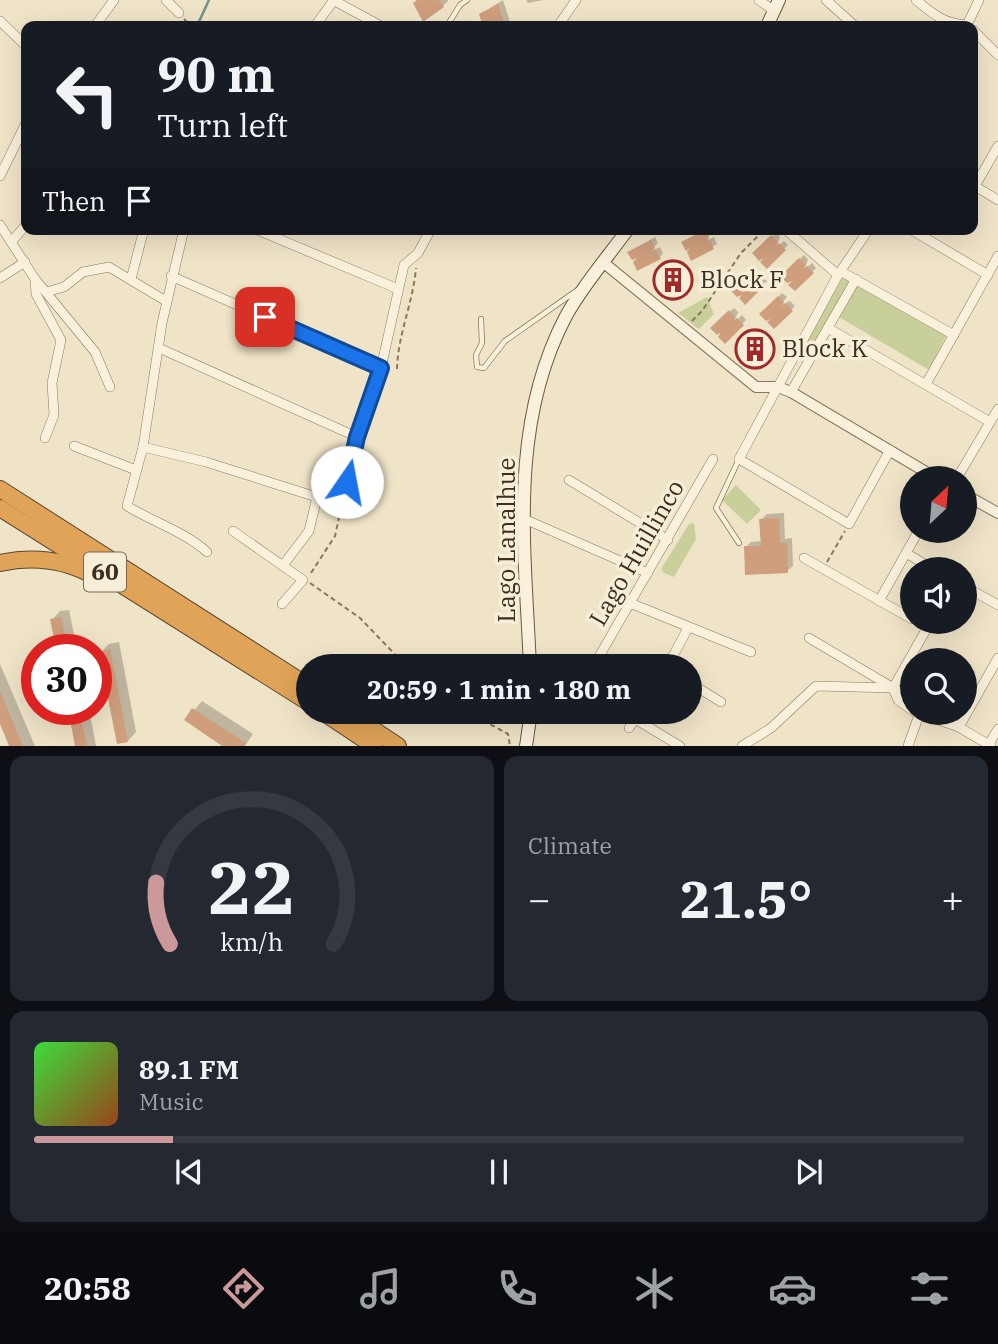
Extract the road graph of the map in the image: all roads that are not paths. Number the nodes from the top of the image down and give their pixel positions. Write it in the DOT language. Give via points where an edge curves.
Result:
graph roads {
  1 [pos="114,0"];
  2 [pos="166,0"];
  3 [pos="333,0"];
  4 [pos="467,0"];
  5 [pos="576,0"];
  6 [pos="759,0"];
  7 [pos="826,0"];
  8 [pos="916,0"];
  9 [pos="979,0"];
  10 [pos="777,6"];
  11 [pos="179,13"];
  12 [pos="0,21"];
  13 [pos="99,21"];
  14 [pos="318,21"];
  15 [pos="372,21"];
  16 [pos="450,21"];
  17 [pos="561,21"];
  18 [pos="849,21"];
  19 [pos="944,21"];
  20 [pos="971,21"];
  21 [pos="978,36"];
  22 [pos="21,41"];
  23 [pos="998,55"];
  24 [pos="21,133"];
  25 [pos="998,146"];
  26 [pos="0,176"];
  27 [pos="978,178"];
  28 [pos="978,188"];
  29 [pos="998,200"];
  30 [pos="0,225"];
  31 [pos="21,231"];
  32 [pos="142,235"];
  33 [pos="182,235"];
  34 [pos="270,235"];
  35 [pos="428,235"];
  36 [pos="624,235"];
  37 [pos="792,235"];
  38 [pos="865,235"];
  39 [pos="920,235"];
  40 [pos="12,242"];
  41 [pos="998,256"];
  42 [pos="25,262"];
  43 [pos="604,262"];
  44 [pos="840,273"];
  45 [pos="988,275"];
  46 [pos="172,276"];
  47 [pos="0,278"];
  48 [pos="35,279"];
  49 [pos="131,279"];
  50 [pos="856,279"];
  51 [pos="584,287"];
  52 [pos="398,289"];
  53 [pos="46,292"];
  54 [pos="166,301"];
  55 [pos="481,319"];
  56 [pos="828,328"];
  57 [pos="954,335"];
  58 [pos="159,348"];
  59 [pos="381,368"];
  60 [pos="926,384"];
  61 [pos="110,387"];
  62 [pos="778,387"];
  63 [pos="791,392"];
  64 [pos="998,409"];
  65 [pos="990,422"];
  66 [pos="357,437"];
  67 [pos="45,438"];
  68 [pos="74,446"];
  69 [pos="143,446"];
  70 [pos="890,450"];
  71 [pos="713,459"];
  72 [pos="739,459"];
  73 [pos="916,466"];
  74 [pos="964,466"];
  75 [pos="136,470"];
  76 [pos="569,480"];
  77 [pos="0,482"];
  78 [pos="0,489"];
  79 [pos="317,497"];
  80 [pos="977,501"];
  81 [pos="0,508"];
  82 [pos="998,513"];
  83 [pos="44,517"];
  84 [pos="522,519"];
  85 [pos="233,531"];
  86 [pos="668,540"];
  87 [pos="739,543"];
  88 [pos="912,543"];
  89 [pos="207,552"];
  90 [pos="906,553"];
  91 [pos="913,557"];
  92 [pos="804,558"];
  93 [pos="0,563"];
  94 [pos="284,565"];
  95 [pos="648,573"];
  96 [pos="977,593"];
  97 [pos="879,601"];
  98 [pos="630,603"];
  99 [pos="282,604"];
  100 [pos="998,605"];
  101 [pos="900,612"];
  102 [pos="688,628"];
  103 [pos="924,634"];
  104 [pos="210,638"];
  105 [pos="809,638"];
  106 [pos="751,652"];
  107 [pos="529,654"];
  108 [pos="601,654"];
  109 [pos="674,654"];
  110 [pos="997,664"];
  111 [pos="296,678"];
  112 [pos="893,688"];
  113 [pos="702,691"];
  114 [pos="900,692"];
  115 [pos="296,694"];
  116 [pos="900,701"];
  117 [pos="720,702"];
  118 [pos="341,724"];
  119 [pos="365,724"];
  120 [pos="529,724"];
  121 [pos="642,724"];
  122 [pos="912,725"];
  123 [pos="953,725"];
  124 [pos="956,725"];
  125 [pos="959,727"];
  126 [pos="998,729"];
  127 [pos="990,745"];
  128 [pos="374,746"];
  129 [pos="398,746"];
  130 [pos="526,746"];
  131 [pos="680,746"];
  132 [pos="742,746"];
  133 [pos="908,746"];
  1 -- 13 [label="street"];
  2 -- 11 [label="street"];
  3 -- 14 [label="street"];
  3 -- 15 [label="street"];
  4 -- 16 [label="lane"];
  5 -- 17 [label="street"];
  6 -- 10 [label="street"];
  7 -- 18 [label="street"];
  8 -- 19 [label="street"];
  9 -- 20 [label="street"];
  12 -- 22 [label="street"];
  21 -- 23 [label="street"];
  24 -- 26 [label="street"];
  25 -- 27 [label="street"];
  28 -- 29 [label="street"];
  30 -- 40 [label="street"];
  31 -- 40 [label="street"];
  32 -- 49 [label="street"];
  33 -- 46 [label="street"];
  34 -- 52 [label="street"];
  35 -- 52 [label="street" via="418,253 404,265"];
  36 -- 43 [label="main road, Lago Lanalhue"];
  37 -- 44 [label="street"];
  38 -- 44 [label="street"];
  39 -- 45 [label="street"];
  40 -- 42 [label="street"];
  41 -- 45 [label="street"];
  42 -- 47 [label="street"];
  42 -- 48 [label="street"];
  43 -- 51 [label="main road, Lago Lanalhue"];
  43 -- 62 [label="street" via="756,387"];
  44 -- 50 [label="street"];
  44 -- 62 [label="street"];
  45 -- 57 [label="street"];
  46 -- 54 [label="street"];
  46 -- 59 [label="street"];
  48 -- 53 [label="street"];
  48 -- 67 [label="street" via="36,294 61,340 52,383 54,415"];
  49 -- 53 [label="street" via="109,267 83,272 64,287"];
  49 -- 54 [label="street"];
  50 -- 56 [label="street"];
  50 -- 57 [label="street"];
  51 -- 55 [label="lane" via="570,292 505,341 484,368 477,367"];
  51 -- 84 [label="main road, Lago Lanalhue" via="557,335 538,390 524,465"];
  52 -- 59 [label="street"];
  53 -- 61 [label="street" via="95,352"];
  54 -- 58 [label="street"];
  56 -- 60 [label="street"];
  56 -- 63 [label="street"];
  57 -- 60 [label="street"];
  58 -- 66 [label="street"];
  58 -- 69 [label="street"];
  59 -- 66 [label="street"];
  60 -- 65 [label="street"];
  62 -- 63 [label="street"];
  62 -- 72 [label="street"];
  63 -- 70 [label="street"];
  64 -- 65 [label="street"];
  65 -- 74 [label="street"];
  66 -- 79 [label="street" via="342,505"];
  68 -- 75 [label="street"];
  69 -- 75 [label="street"];
  69 -- 79 [label="street"];
  70 -- 72 [label="street" via="849,524"];
  70 -- 73 [label="street"];
  71 -- 86 [label="street, Lago Huillinco"];
  72 -- 87 [label="lane" via="716,508"];
  75 -- 89 [label="street" via="127,506 192,538"];
  76 -- 86 [label="street"];
  77 -- 83 [label="highway"];
  78 -- 83 [label="highway, 60"];
  79 -- 94 [label="street" via="309,531"];
  80 -- 82 [label="street"];
  81 -- 104 [label="highway, 60"];
  83 -- 111 [label="highway, 60"];
  84 -- 95 [label="street"];
  84 -- 107 [label="main road, Lago Lanalhue"];
  85 -- 94 [label="street"];
  86 -- 95 [label="street, Lago Huillinco"];
  88 -- 90 [label="street"];
  90 -- 91 [label="street"];
  90 -- 97 [label="street"];
  92 -- 97 [label="street"];
  93 -- 104 [label="highway" via="35,559 73,566"];
  94 -- 99 [label="street" via="303,580"];
  95 -- 98 [label="street, Lago Huillinco"];
  96 -- 100 [label="street"];
  97 -- 101 [label="street"];
  98 -- 102 [label="street"];
  98 -- 108 [label="street, Lago Huillinco"];
  102 -- 106 [label="street"];
  102 -- 109 [label="street"];
  103 -- 112 [label="street"];
  104 -- 115 [label="highway, 60"];
  105 -- 112 [label="street"];
  110 -- 125 [label="street"];
  112 -- 114 [label="street"];
  112 -- 116 [label="street"];
  112 -- 132 [label="street" via="816,686 771,728"];
  113 -- 117 [label="street"];
  118 -- 128 [label="highway"];
  119 -- 129 [label="highway"];
  120 -- 130 [label="main road"];
  121 -- 131 [label="street"];
  122 -- 133 [label="street"];
  123 -- 125 [label="street"];
  124 -- 125 [label="street"];
  125 -- 127 [label="street"];
  126 -- 127 [label="street"];
}
